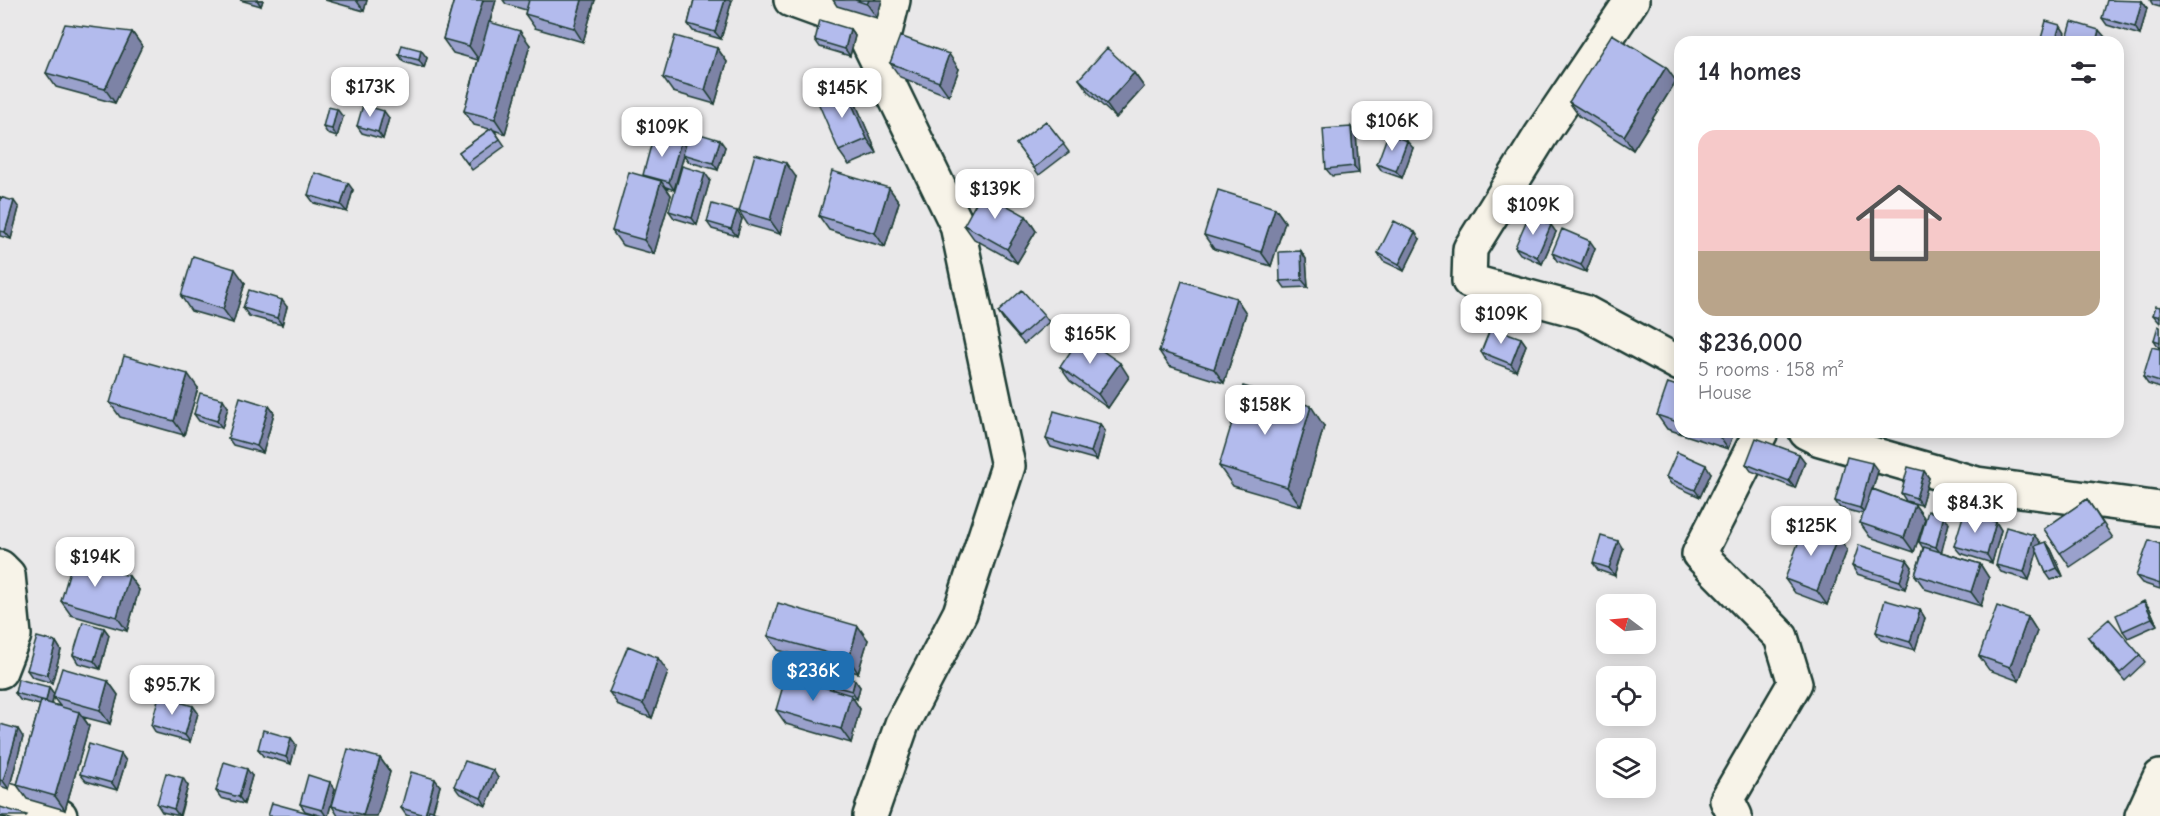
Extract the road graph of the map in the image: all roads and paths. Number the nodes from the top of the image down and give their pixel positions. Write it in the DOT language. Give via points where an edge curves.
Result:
graph roads {
  1 [pos="792,0"];
  2 [pos="893,0"];
  3 [pos="1632,0"];
  4 [pos="878,61"];
  5 [pos="1674,361"];
  6 [pos="1758,438"];
  7 [pos="1818,438"];
  8 [pos="2160,509"];
  9 [pos="0,567"];
  10 [pos="0,671"];
  11 [pos="2160,777"];
  12 [pos="0,798"];
  13 [pos="60,816"];
  14 [pos="870,816"];
  15 [pos="1734,816"];
  16 [pos="2142,816"];
  1 -- 4 [label="street" via="860,25"];
  2 -- 4 [label="street"];
  3 -- 5 [label="street" via="1470,249 1469,281 1584,312"];
  4 -- 14 [label="street" via="957,225 1008,466 960,613 902,724"];
  6 -- 15 [label="street" via="1700,554 1781,637 1795,683 1727,800"];
  7 -- 8 [label="street" via="1977,484"];
  9 -- 10 [label="street" via="8,575 14,635"];
  11 -- 16 [label="street"];
  12 -- 13 [label="street"];
}
